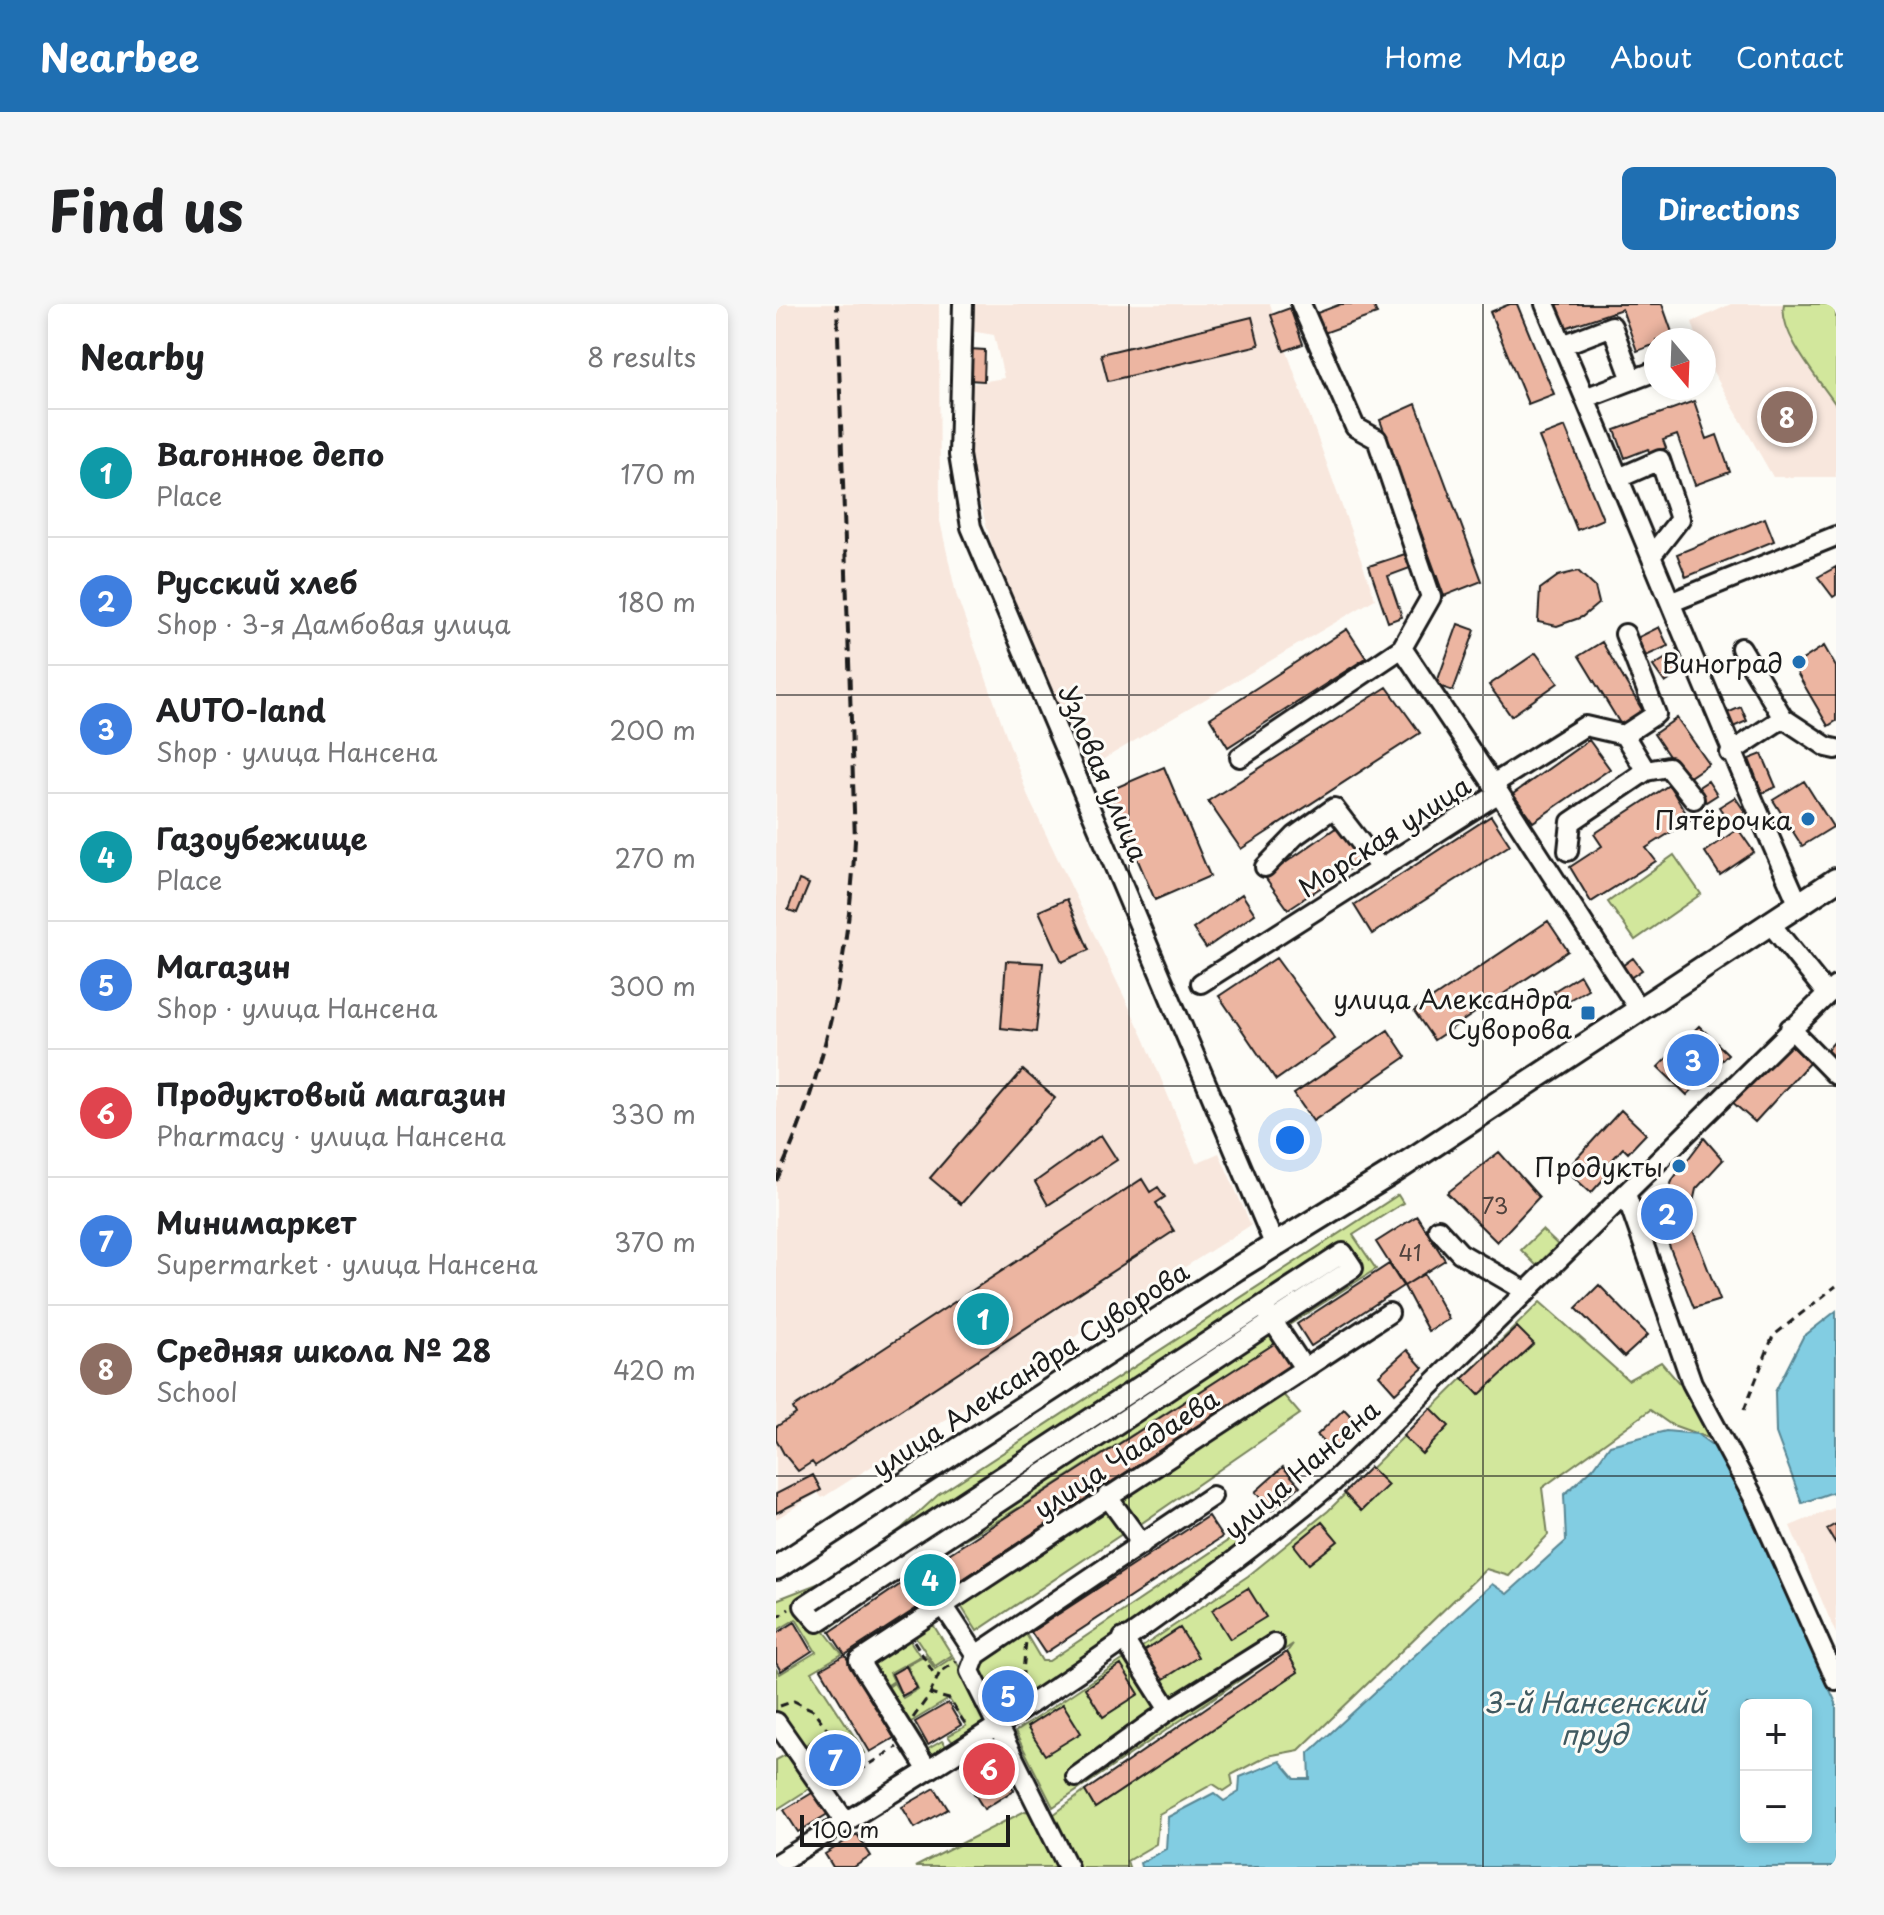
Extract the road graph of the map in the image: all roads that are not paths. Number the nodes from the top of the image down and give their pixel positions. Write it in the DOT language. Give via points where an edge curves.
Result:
graph roads {
  1 [pos="963,304"];
  2 [pos="1301,304"];
  3 [pos="1545,304"];
  4 [pos="1563,345"];
  5 [pos="1644,376"];
  6 [pos="1632,380"];
  7 [pos="1585,398"];
  8 [pos="1619,478"];
  9 [pos="1836,536"];
  10 [pos="1652,555"];
  11 [pos="1672,602"];
  12 [pos="1625,634"];
  13 [pos="1402,648"];
  14 [pos="1741,648"];
  15 [pos="1783,718"];
  16 [pos="1624,735"];
  17 [pos="1836,749"];
  18 [pos="1730,753"];
  19 [pos="1240,757"];
  20 [pos="1646,771"];
  21 [pos="1496,788"];
  22 [pos="1694,799"];
  23 [pos="1568,851"];
  24 [pos="1265,867"];
  25 [pos="1381,869"];
  26 [pos="1836,880"];
  27 [pos="1798,903"];
  28 [pos="1769,922"];
  29 [pos="1201,983"];
  30 [pos="1832,990"];
  31 [pos="1638,1008"];
  32 [pos="1790,1028"];
  33 [pos="1836,1075"];
  34 [pos="1626,1194"];
  35 [pos="1438,1229"];
  36 [pos="1275,1246"];
  37 [pos="1527,1292"];
  38 [pos="1389,1313"];
  39 [pos="1268,1314"];
  40 [pos="1304,1368"];
  41 [pos="1107,1496"];
  42 [pos="1212,1496"];
  43 [pos="1142,1544"];
  44 [pos="776,1568"];
  45 [pos="943,1605"];
  46 [pos="1123,1638"];
  47 [pos="1274,1644"];
  48 [pos="974,1652"];
  49 [pos="1836,1680"];
  50 [pos="1169,1710"];
  51 [pos="776,1722"];
  52 [pos="998,1723"];
  53 [pos="783,1742"];
  54 [pos="927,1769"];
  55 [pos="1076,1777"];
  56 [pos="845,1821"];
  57 [pos="802,1859"];
  58 [pos="776,1864"];
  59 [pos="1068,1867"];
  1 -- 36 [label="street, Узловая улица" via="959,455 971,527"];
  2 -- 13 [label="street" via="1355,427 1377,439 1431,597"];
  3 -- 4 [label="street"];
  4 -- 6 [label="street" via="1612,326"];
  4 -- 7 [label="street"];
  5 -- 6 [label="street"];
  6 -- 7 [label="street"];
  7 -- 8 [label="street"];
  8 -- 10 [label="street"];
  8 -- 10 [label="street" via="1660,460 1680,519"];
  9 -- 11 [label="street"];
  10 -- 11 [label="street"];
  11 -- 18 [label="street"];
  12 -- 16 [label="street" via="1656,714"];
  13 -- 19 [label="street"];
  13 -- 21 [label="street"];
  14 -- 15 [label="street"];
  15 -- 17 [label="street"];
  15 -- 18 [label="street"];
  16 -- 20 [label="street"];
  16 -- 21 [label="street" via="1585,726"];
  18 -- 27 [label="street"];
  20 -- 22 [label="street" via="1668,767"];
  20 -- 23 [label="street" via="1571,822"];
  21 -- 25 [label="street, Морская улица"];
  21 -- 31 [label="street, Морская улица"];
  24 -- 25 [label="street" via="1295,836 1334,808"];
  25 -- 29 [label="street, Морская улица"];
  26 -- 27 [label="main road, улица Александра Суворова"];
  27 -- 28 [label="main road, улица Александра Суворова"];
  28 -- 30 [label="street, улица Нансена"];
  28 -- 31 [label="main road, улица Александра Суворова"];
  30 -- 32 [label="street, улица Нансена"];
  31 -- 36 [label="main road, улица Александра Суворова"];
  32 -- 33 [label="street"];
  32 -- 34 [label="street, улица Нансена"];
  34 -- 37 [label="street, улица Нансена"];
  34 -- 49 [label="street" via="1692,1383 1756,1502"];
  35 -- 37 [label="street" via="1460,1253"];
  36 -- 44 [label="main road, улица Александра Суворова"];
  37 -- 46 [label="street, улица Нансена" via="1333,1482 1247,1553"];
  38 -- 40 [label="street, улица Чаадаева"];
  39 -- 39 [label="street" via="818,1622 804,1606"];
  39 -- 40 [label="street"];
  40 -- 41 [label="street, улица Чаадаева"];
  41 -- 43 [label="street"];
  41 -- 45 [label="street, улица Чаадаева"];
  42 -- 43 [label="street"];
  43 -- 48 [label="street"];
  45 -- 48 [label="street"];
  45 -- 54 [label="street, улица Чаадаева" via="859,1661"];
  46 -- 50 [label="street"];
  46 -- 52 [label="street, улица Нансена"];
  47 -- 50 [label="street"];
  48 -- 52 [label="street" via="970,1671"];
  50 -- 55 [label="street"];
  51 -- 53 [label="street"];
  52 -- 54 [label="street, улица Нансена"];
  52 -- 59 [label="street"];
  53 -- 56 [label="street"];
  54 -- 56 [label="street, улица Нансена"];
  56 -- 57 [label="street, улица Нансена"];
  57 -- 58 [label="street, улица Нансена"];
}
